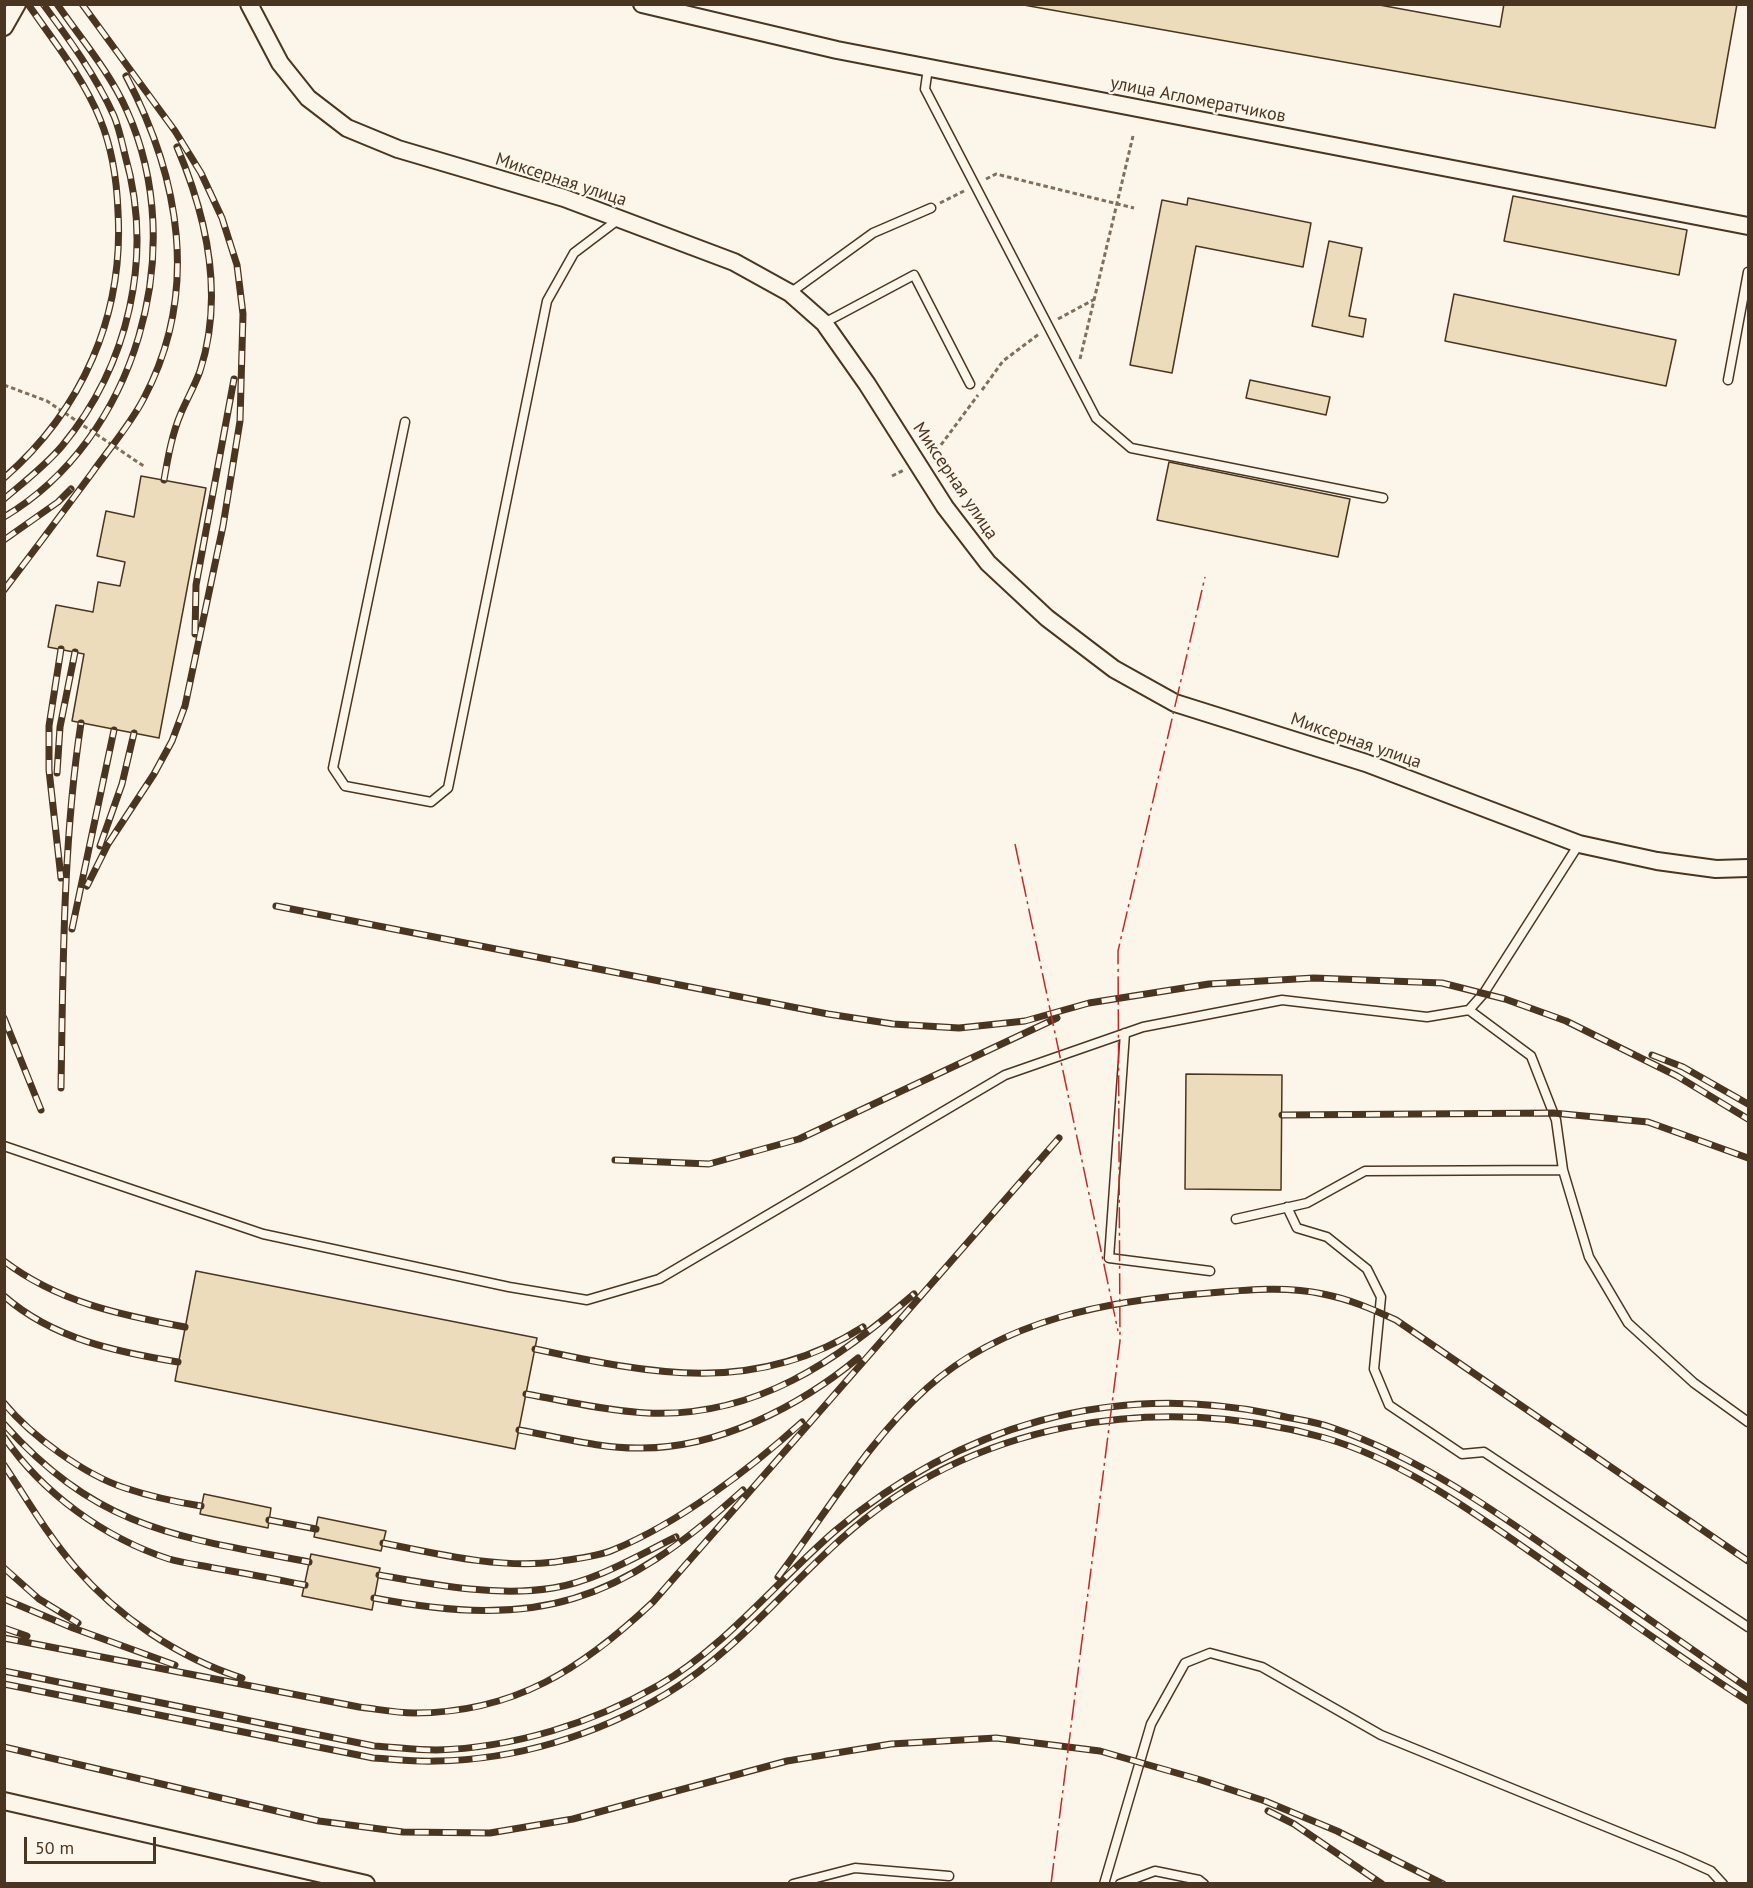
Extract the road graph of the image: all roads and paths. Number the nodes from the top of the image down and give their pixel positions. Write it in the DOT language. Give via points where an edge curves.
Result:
graph roads {
  1 [pos="17,4"];
  2 [pos="249,4"];
  3 [pos="642,4"];
  4 [pos="4,27"];
  5 [pos="928,68"];
  6 [pos="1133,136"];
  7 [pos="975,185"];
  8 [pos="1117,205"];
  9 [pos="931,208"];
  10 [pos="1134,208"];
  11 [pos="619,219"];
  12 [pos="1749,226"];
  13 [pos="1749,272"];
  14 [pos="790,294"];
  15 [pos="1095,299"];
  16 [pos="824,323"];
  17 [pos="1048,326"];
  18 [pos="1079,364"];
  19 [pos="1728,380"];
  20 [pos="970,384"];
  21 [pos="4,385"];
  22 [pos="405,422"];
  23 [pos="918,464"];
  24 [pos="145,467"];
  25 [pos="892,476"];
  26 [pos="1383,498"];
  27 [pos="1579,844"];
  28 [pos="1749,868"];
  29 [pos="1469,1010"];
  30 [pos="1125,1033"];
  31 [pos="4,1146"];
  32 [pos="1563,1170"];
  33 [pos="1287,1208"];
  34 [pos="1236,1220"];
  35 [pos="1210,1270"];
  36 [pos="1749,1422"];
  37 [pos="1749,1627"];
  38 [pos="4,1802"];
  39 [pos="949,1876"];
  40 [pos="366,1884"];
  41 [pos="793,1884"];
  42 [pos="1104,1884"];
  43 [pos="1120,1884"];
  44 [pos="1204,1884"];
  45 [pos="1723,1884"];
  1 -- 4 [label="street"];
  2 -- 11 [label="street, Миксерная улица" via="287,72 308,98 347,128 398,149 564,198"];
  3 -- 5 [label="street, улица Агломератчиков"];
  5 -- 7 [label="lane" via="925,89"];
  5 -- 12 [label="street, улица Агломератчиков"];
  6 -- 8 [label="path"];
  7 -- 8 [label="path" via="996,174"];
  7 -- 9 [label="path"];
  7 -- 17 [label="lane"];
  8 -- 10 [label="path"];
  8 -- 15 [label="path"];
  9 -- 14 [label="lane" via="873,233"];
  11 -- 14 [label="street, Миксерная улица" via="734,262"];
  11 -- 22 [label="lane" via="574,253 547,301 448,788 432,802 345,786 333,768"];
  13 -- 19 [label="lane"];
  14 -- 16 [label="street, Миксерная улица"];
  15 -- 17 [label="path"];
  15 -- 18 [label="path"];
  16 -- 20 [label="lane" via="914,275"];
  16 -- 23 [label="street, Миксерная улица"];
  17 -- 23 [label="path" via="1004,361 934,455"];
  17 -- 26 [label="lane" via="1096,418 1131,448"];
  21 -- 24 [label="path" via="46,401"];
  23 -- 25 [label="path"];
  23 -- 27 [label="street, Миксерная улица" via="988,563 1047,618 1113,669 1175,703 1366,763"];
  27 -- 28 [label="street, Миксерная улица" via="1657,861 1716,869"];
  27 -- 29 [label="lane" via="1484,993"];
  29 -- 30 [label="lane" via="1426,1017 1282,1000"];
  29 -- 32 [label="lane" via="1531,1056 1556,1120"];
  30 -- 31 [label="lane" via="1005,1075 659,1279 587,1300 263,1234"];
  30 -- 35 [label="lane" via="1109,1258"];
  32 -- 33 [label="lane" via="1365,1171 1307,1203"];
  32 -- 36 [label="lane" via="1589,1257 1628,1323 1694,1383"];
  33 -- 34 [label="lane"];
  33 -- 37 [label="lane" via="1297,1228 1327,1237 1367,1269 1372,1278 1381,1297 1374,1370 1389,1405 1462,1454 1484,1452"];
  38 -- 40 [label="street"];
  39 -- 41 [label="lane" via="855,1868"];
  42 -- 45 [label="lane" via="1151,1724 1185,1664 1210,1653 1262,1667 1381,1735 1680,1857 1710,1871"];
  43 -- 44 [label="lane" via="1155,1871"];
}
